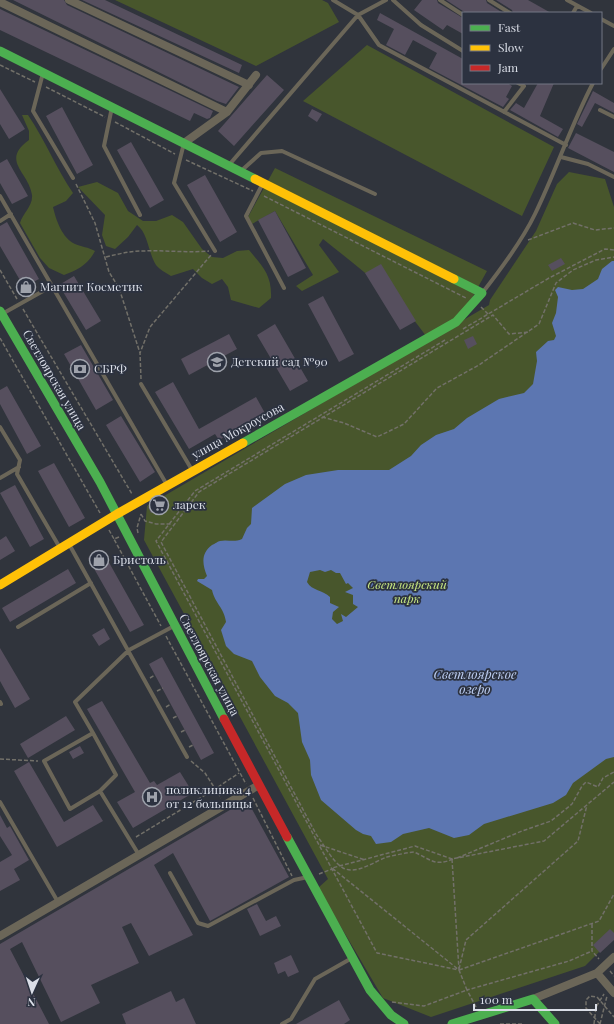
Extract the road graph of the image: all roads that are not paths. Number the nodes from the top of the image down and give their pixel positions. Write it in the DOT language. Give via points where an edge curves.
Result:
graph roads {
  1 [pos="69,0"];
  2 [pos="333,0"];
  3 [pos="386,0"];
  4 [pos="393,0"];
  5 [pos="440,0"];
  6 [pos="489,0"];
  7 [pos="567,0"];
  8 [pos="0,2"];
  9 [pos="577,6"];
  10 [pos="508,12"];
  11 [pos="574,12"];
  12 [pos="588,12"];
  13 [pos="462,14"];
  14 [pos="358,15"];
  15 [pos="602,20"];
  16 [pos="614,26"];
  17 [pos="614,49"];
  18 [pos="462,50"];
  19 [pos="0,51"];
  20 [pos="602,67"];
  21 [pos="44,73"];
  22 [pos="256,75"];
  23 [pos="592,84"];
  24 [pos="249,85"];
  25 [pos="525,85"];
  26 [pos="112,107"];
  27 [pos="600,110"];
  28 [pos="226,112"];
  29 [pos="504,112"];
  30 [pos="614,117"];
  31 [pos="184,143"];
  32 [pos="566,145"];
  33 [pos="561,157"];
  34 [pos="228,165"];
  35 [pos="240,171"];
  36 [pos="614,177"];
  37 [pos="73,178"];
  38 [pos="263,183"];
  39 [pos="375,194"];
  40 [pos="0,196"];
  41 [pos="11,214"];
  42 [pos="140,215"];
  43 [pos="0,221"];
  44 [pos="215,251"];
  45 [pos="52,286"];
  46 [pos="284,288"];
  47 [pos="482,293"];
  48 [pos="1,313"];
  49 [pos="141,384"];
  50 [pos="0,427"];
  51 [pos="18,467"];
  52 [pos="193,471"];
  53 [pos="0,478"];
  54 [pos="167,485"];
  55 [pos="117,514"];
  56 [pos="64,546"];
  57 [pos="91,583"];
  58 [pos="0,585"];
  59 [pos="175,626"];
  60 [pos="18,627"];
  61 [pos="129,650"];
  62 [pos="93,733"];
  63 [pos="187,757"];
  64 [pos="259,785"];
  65 [pos="100,791"];
  66 [pos="0,802"];
  67 [pos="139,855"];
  68 [pos="170,873"];
  69 [pos="308,877"];
  70 [pos="58,902"];
  71 [pos="0,936"];
  72 [pos="614,957"];
  73 [pos="352,958"];
  74 [pos="597,973"];
  75 [pos="611,992"];
  76 [pos="533,999"];
  77 [pos="282,1024"];
  78 [pos="404,1024"];
  79 [pos="452,1024"];
  80 [pos="554,1024"];
  1 -- 24 [label="street"];
  2 -- 14 [label="lane"];
  3 -- 14 [label="lane"];
  4 -- 18 [label="lane" via="421,26"];
  5 -- 13 [label="lane"];
  6 -- 10 [label="lane"];
  7 -- 9 [label="lane"];
  8 -- 28 [label="street"];
  9 -- 11 [label="lane"];
  9 -- 12 [label="lane"];
  14 -- 29 [label="lane" via="379,45"];
  14 -- 34 [label="lane"];
  15 -- 16 [label="lane"];
  17 -- 20 [label="lane"];
  19 -- 21 [label="street"];
  21 -- 26 [label="street"];
  21 -- 37 [label="lane" via="33,111"];
  22 -- 24 [label="street"];
  23 -- 32 [label="lane" via="576,114"];
  24 -- 28 [label="street"];
  25 -- 29 [label="lane"];
  26 -- 31 [label="street"];
  26 -- 42 [label="lane" via="104,146"];
  27 -- 30 [label="lane"];
  28 -- 31 [label="street"];
  29 -- 32 [label="lane"];
  31 -- 34 [label="street"];
  31 -- 44 [label="lane" via="174,183"];
  32 -- 33 [label="lane"];
  33 -- 36 [label="lane" via="588,164"];
  33 -- 47 [label="lane" via="535,216 499,272"];
  34 -- 35 [label="street"];
  35 -- 38 [label="street"];
  35 -- 39 [label="lane" via="261,153 282,151"];
  38 -- 46 [label="lane" via="246,216"];
  38 -- 47 [label="street"];
  40 -- 41 [label="lane"];
  41 -- 43 [label="lane"];
  41 -- 45 [label="lane"];
  45 -- 48 [label="lane"];
  45 -- 54 [label="lane"];
  47 -- 52 [label="street, улица Мокроусова" via="456,322"];
  48 -- 55 [label="street, Светлоярская улица"];
  49 -- 52 [label="lane"];
  50 -- 51 [label="lane" via="20,460"];
  51 -- 53 [label="lane"];
  51 -- 56 [label="lane" via="17,474"];
  52 -- 54 [label="street, улица Мокроусова"];
  54 -- 55 [label="street, улица Мокроусова"];
  55 -- 56 [label="street, улица Мокроусова"];
  55 -- 59 [label="street, Светлоярская улица"];
  56 -- 57 [label="lane"];
  56 -- 58 [label="street, улица Мокроусова"];
  57 -- 60 [label="lane"];
  57 -- 61 [label="lane"];
  59 -- 61 [label="lane"];
  59 -- 64 [label="street, Светлоярская улица"];
  61 -- 62 [label="lane" via="75,702"];
  61 -- 63 [label="lane"];
  62 -- 65 [label="lane" via="116,775"];
  62 -- 65 [label="lane" via="44,761 70,809"];
  64 -- 67 [label="street"];
  64 -- 69 [label="street, Светлоярская улица"];
  65 -- 67 [label="lane"];
  66 -- 70 [label="lane"];
  67 -- 70 [label="street"];
  68 -- 69 [label="lane" via="198,923 208,926 294,880"];
  69 -- 73 [label="street, Светлоярская улица"];
  70 -- 71 [label="street"];
  72 -- 74 [label="street"];
  73 -- 77 [label="lane" via="315,979 291,1019"];
  73 -- 78 [label="street, Светлоярская улица" via="370,990 391,1015"];
  74 -- 75 [label="street"];
  74 -- 76 [label="street"];
  76 -- 79 [label="street"];
  76 -- 80 [label="street"];
}
